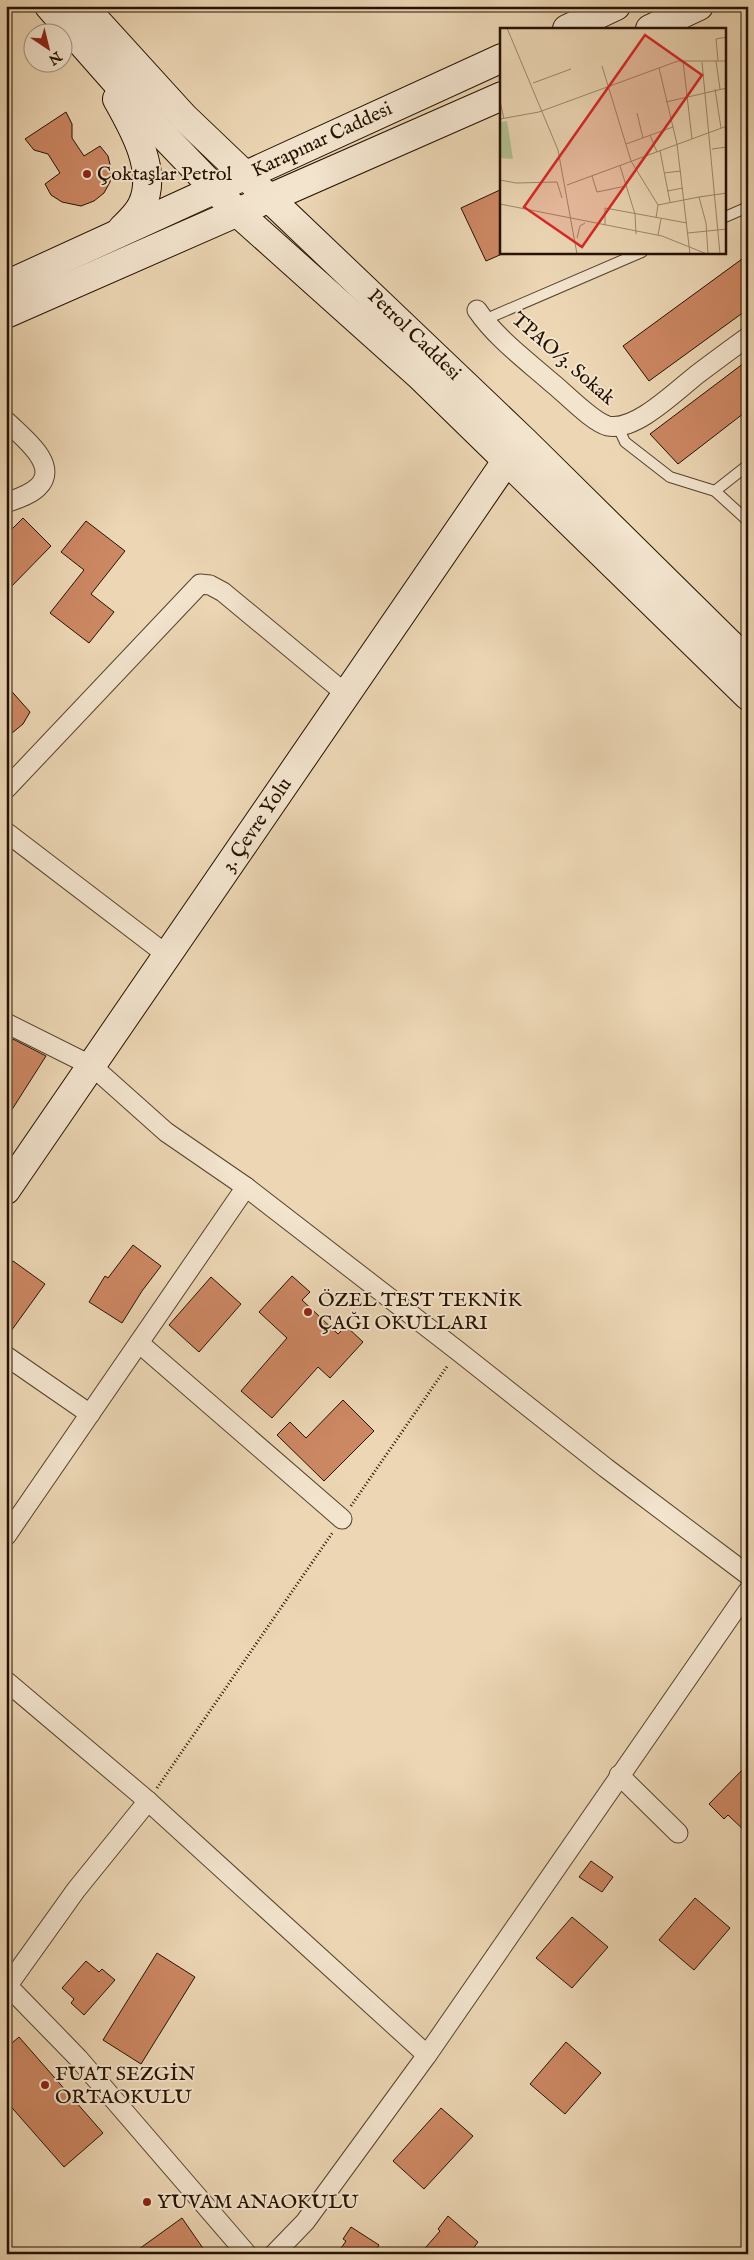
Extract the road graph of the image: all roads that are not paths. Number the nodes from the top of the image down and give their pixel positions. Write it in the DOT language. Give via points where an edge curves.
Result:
graph roads {
  1 [pos="49,6"];
  2 [pos="83,6"];
  3 [pos="616,6"];
  4 [pos="699,6"];
  5 [pos="569,28"];
  6 [pos="652,28"];
  7 [pos="94,59"];
  8 [pos="500,59"];
  9 [pos="500,97"];
  10 [pos="246,174"];
  11 [pos="215,189"];
  12 [pos="270,198"];
  13 [pos="748,207"];
  14 [pos="238,213"];
  15 [pos="726,217"];
  16 [pos="118,234"];
  17 [pos="637,254"];
  18 [pos="34,272"];
  19 [pos="6,285"];
  20 [pos="45,297"];
  21 [pos="6,314"];
  22 [pos="481,315"];
  23 [pos="748,336"];
  24 [pos="6,421"];
  25 [pos="618,427"];
  26 [pos="507,460"];
  27 [pos="748,465"];
  28 [pos="715,491"];
  29 [pos="6,503"];
  30 [pos="748,520"];
  31 [pos="748,662"];
  32 [pos="346,694"];
  33 [pos="748,696"];
  34 [pos="6,790"];
  35 [pos="6,832"];
  36 [pos="167,955"];
  37 [pos="6,1023"];
  38 [pos="92,1066"];
  39 [pos="246,1187"];
  40 [pos="6,1190"];
  41 [pos="139,1343"];
  42 [pos="6,1356"];
  43 [pos="90,1414"];
  44 [pos="342,1519"];
  45 [pos="6,1536"];
  46 [pos="748,1575"];
  47 [pos="748,1591"];
  48 [pos="6,1681"];
  49 [pos="620,1775"];
  50 [pos="148,1801"];
  51 [pos="678,1833"];
  52 [pos="7,1986"];
  53 [pos="427,2055"];
  54 [pos="247,2254"];
  55 [pos="274,2254"];
  1 -- 7 [label="main road"];
  2 -- 10 [label="main road, Petrol Caddesi" via="184,116"];
  3 -- 5 [label="main road"];
  4 -- 6 [label="main road"];
  7 -- 11 [label="main road, Petrol Caddesi"];
  7 -- 16 [label="main road" via="131,124 147,173 142,206"];
  8 -- 10 [label="main road, Karapınar Caddesi"];
  9 -- 12 [label="main road, Karapınar Caddesi"];
  10 -- 11 [label="main road, Karapınar Caddesi"];
  10 -- 12 [label="main road, Petrol Caddesi"];
  11 -- 14 [label="main road, Petrol Caddesi"];
  11 -- 16 [label="main road, Karapınar Caddesi"];
  12 -- 14 [label="main road, Karapınar Caddesi"];
  12 -- 31 [label="main road, Petrol Caddesi"];
  13 -- 15 [label="lane"];
  14 -- 20 [label="main road, Karapınar Caddesi"];
  14 -- 26 [label="main road, Petrol Caddesi" via="420,375"];
  16 -- 18 [label="main road, Karapınar Caddesi"];
  17 -- 22 [label="lane"];
  18 -- 19 [label="main road, Karapınar Caddesi"];
  18 -- 20 [label="main road"];
  20 -- 21 [label="main road, Karapınar Caddesi"];
  22 -- 25 [label="street, TPAO/3. Sokak" via="523,358 591,416 607,426"];
  23 -- 25 [label="street, TPAO/3. Sokak" via="651,412"];
  24 -- 29 [label="street" via="38,454 46,470 38,487"];
  25 -- 28 [label="lane" via="625,442 670,477"];
  26 -- 32 [label="main road, 3. Çevre Yolu"];
  26 -- 33 [label="main road, Petrol Caddesi"];
  27 -- 28 [label="lane"];
  28 -- 30 [label="lane"];
  32 -- 34 [label="street" via="223,592 200,584"];
  32 -- 36 [label="main road, 3. Çevre Yolu"];
  35 -- 36 [label="street"];
  36 -- 38 [label="main road, 3. Çevre Yolu"];
  37 -- 38 [label="street"];
  38 -- 39 [label="street" via="166,1132"];
  38 -- 40 [label="main road, 3. Çevre Yolu"];
  39 -- 41 [label="street"];
  39 -- 46 [label="street"];
  41 -- 43 [label="street"];
  41 -- 44 [label="street"];
  42 -- 43 [label="street"];
  43 -- 45 [label="street"];
  47 -- 49 [label="street"];
  48 -- 50 [label="street"];
  49 -- 51 [label="street"];
  49 -- 53 [label="street"];
  50 -- 52 [label="street" via="76,1890"];
  50 -- 53 [label="street"];
  52 -- 54 [label="street" via="78,2058"];
  53 -- 55 [label="street" via="305,2222"];
}
